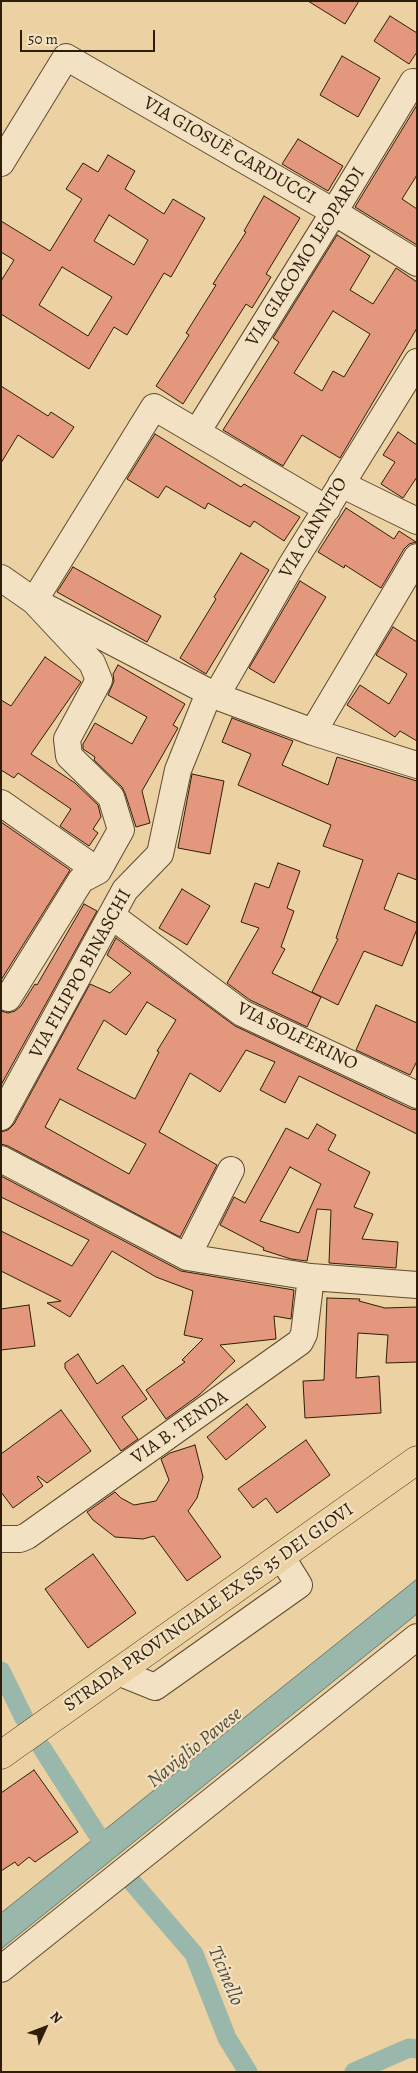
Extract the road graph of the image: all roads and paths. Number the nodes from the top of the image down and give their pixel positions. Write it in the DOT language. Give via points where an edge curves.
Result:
graph roads {
  1 [pos="413,82"];
  2 [pos="1,163"];
  3 [pos="334,212"];
  4 [pos="417,263"];
  5 [pos="417,362"];
  6 [pos="196,432"];
  7 [pos="341,484"];
  8 [pos="327,509"];
  9 [pos="417,521"];
  10 [pos="417,557"];
  11 [pos="1,578"];
  12 [pos="34,601"];
  13 [pos="212,695"];
  14 [pos="313,732"];
  15 [pos="417,765"];
  16 [pos="1,804"];
  17 [pos="98,871"];
  18 [pos="112,916"];
  19 [pos="8,998"];
  20 [pos="417,1095"];
  21 [pos="1,1117"];
  22 [pos="1,1159"];
  23 [pos="231,1170"];
  24 [pos="187,1257"];
  25 [pos="311,1277"];
  26 [pos="417,1285"];
  27 [pos="417,1460"];
  28 [pos="2,1539"];
  29 [pos="417,1637"];
  30 [pos="3,1750"];
  31 [pos="1,1969"];
  1 -- 3 [label="street, VIA GIACOMO LEOPARDI"];
  2 -- 3 [label="street, VIA GIOSUÈ CARDUCCI" via="66,57"];
  3 -- 4 [label="street, VIA GIOSUÈ CARDUCCI"];
  3 -- 6 [label="street, VIA GIACOMO LEOPARDI"];
  5 -- 7 [label="street, VIA CANNITO"];
  6 -- 8 [label="street"];
  6 -- 12 [label="street" via="154,407"];
  7 -- 8 [label="street, VIA CANNITO"];
  7 -- 9 [label="street"];
  8 -- 13 [label="street, VIA CANNITO"];
  10 -- 14 [label="street"];
  11 -- 12 [label="street"];
  12 -- 13 [label="street"];
  12 -- 17 [label="street" via="92,662 99,680 66,739 69,756 111,797 121,830"];
  13 -- 14 [label="street"];
  13 -- 18 [label="street, VIA FILIPPO BINASCHI" via="178,770 160,854 125,890"];
  14 -- 15 [label="street"];
  16 -- 17 [label="street"];
  17 -- 19 [label="street" via="81,880"];
  18 -- 20 [label="street, VIA SOLFERINO" via="242,1013"];
  18 -- 21 [label="street, VIA FILIPPO BINASCHI"];
  22 -- 24 [label="street"];
  23 -- 24 [label="street"];
  24 -- 25 [label="street"];
  25 -- 26 [label="street"];
  25 -- 28 [label="street, VIA B. TENDA" via="304,1334 300,1342 27,1536"];
  27 -- 30 [label="main road, STRADA PROVINCIALE EX SS 35 DEI GIOVI"];
  29 -- 31 [label="street"];
}
